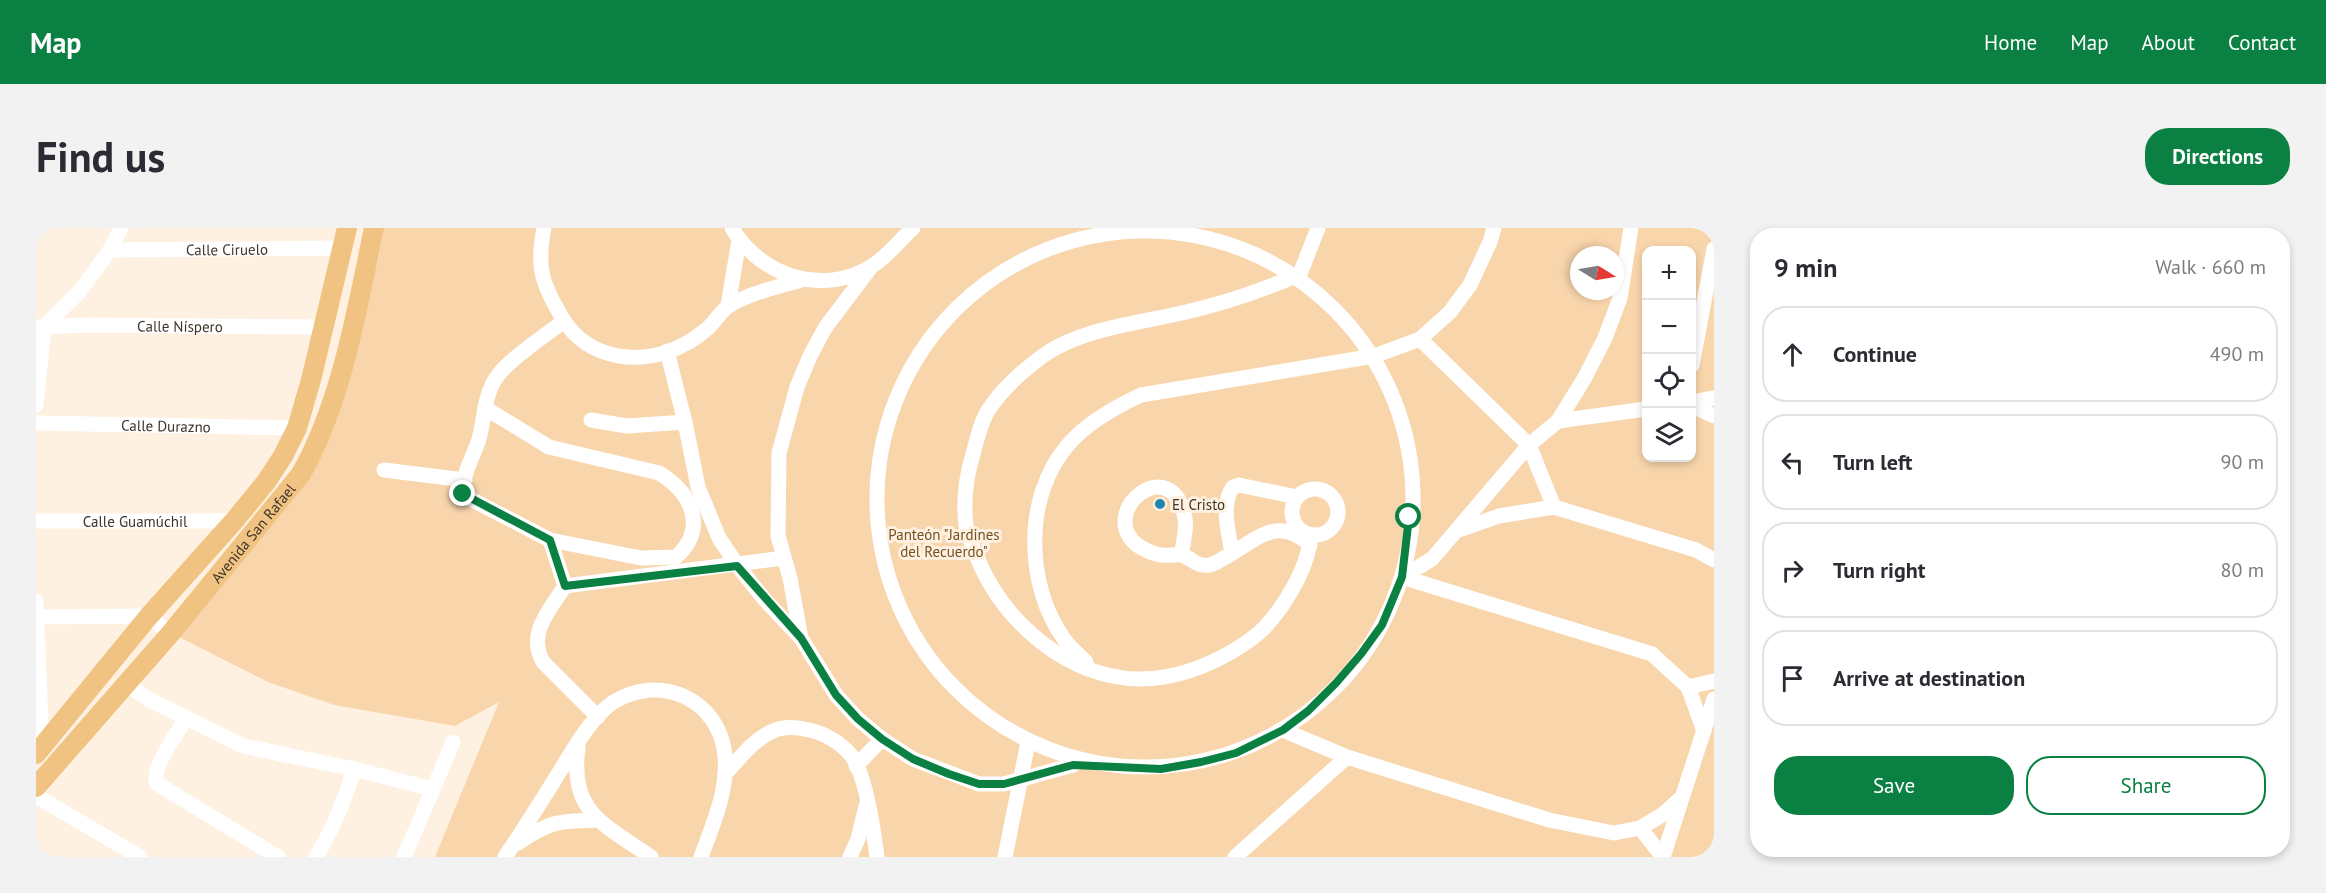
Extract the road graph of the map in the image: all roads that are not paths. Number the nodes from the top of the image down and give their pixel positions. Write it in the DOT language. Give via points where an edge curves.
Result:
graph roads {
  1 [pos="121,228"];
  2 [pos="347,228"];
  3 [pos="374,228"];
  4 [pos="544,228"];
  5 [pos="912,228"];
  6 [pos="1143,228"];
  7 [pos="1317,228"];
  8 [pos="1494,228"];
  9 [pos="1631,228"];
  10 [pos="1084,232"];
  11 [pos="736,234"];
  12 [pos="343,248"];
  13 [pos="1714,249"];
  14 [pos="110,250"];
  15 [pos="870,267"];
  16 [pos="1300,273"];
  17 [pos="804,279"];
  18 [pos="728,306"];
  19 [pos="564,321"];
  20 [pos="39,324"];
  21 [pos="324,327"];
  22 [pos="1420,339"];
  23 [pos="667,351"];
  24 [pos="1694,354"];
  25 [pos="1374,356"];
  26 [pos="1714,398"];
  27 [pos="1696,403"];
  28 [pos="36,405"];
  29 [pos="1696,406"];
  30 [pos="485,408"];
  31 [pos="1642,409"];
  32 [pos="1714,416"];
  33 [pos="591,420"];
  34 [pos="1558,421"];
  35 [pos="685,422"];
  36 [pos="36,423"];
  37 [pos="297,428"];
  38 [pos="1529,445"];
  39 [pos="384,470"];
  40 [pos="465,480"];
  41 [pos="1297,497"];
  42 [pos="1554,507"];
  43 [pos="36,521"];
  44 [pos="234,522"];
  45 [pos="1459,530"];
  46 [pos="550,540"];
  47 [pos="1310,540"];
  48 [pos="1232,553"];
  49 [pos="1181,555"];
  50 [pos="784,558"];
  51 [pos="1714,560"];
  52 [pos="737,566"];
  53 [pos="1402,577"];
  54 [pos="565,586"];
  55 [pos="36,601"];
  56 [pos="149,616"];
  57 [pos="36,617"];
  58 [pos="170,634"];
  59 [pos="801,638"];
  60 [pos="1095,672"];
  61 [pos="1714,681"];
  62 [pos="126,684"];
  63 [pos="1688,687"];
  64 [pos="1714,699"];
  65 [pos="598,717"];
  66 [pos="187,718"];
  67 [pos="1283,730"];
  68 [pos="1704,731"];
  69 [pos="882,739"];
  70 [pos="579,741"];
  71 [pos="453,742"];
  72 [pos="1028,742"];
  73 [pos="39,751"];
  74 [pos="1347,757"];
  75 [pos="1073,765"];
  76 [pos="856,766"];
  77 [pos="354,769"];
  78 [pos="725,774"];
  79 [pos="1022,779"];
  80 [pos="36,787"];
  81 [pos="432,789"];
  82 [pos="36,796"];
  83 [pos="1682,796"];
  84 [pos="867,800"];
  85 [pos="599,820"];
  86 [pos="1640,828"];
  87 [pos="509,852"];
  88 [pos="140,857"];
  89 [pos="278,857"];
  90 [pos="316,857"];
  91 [pos="404,857"];
  92 [pos="651,857"];
  93 [pos="701,857"];
  94 [pos="850,857"];
  95 [pos="877,857"];
  96 [pos="1005,857"];
  97 [pos="1234,857"];
  98 [pos="1663,857"];
  1 -- 14 [label="street"];
  2 -- 12 [label="main road, Avenida San Rafael"];
  3 -- 58 [label="main road, Avenida San Rafael" via="349,340 313,453 302,474"];
  4 -- 19 [label="street" via="539,251 543,283"];
  5 -- 15 [label="street"];
  6 -- 10 [label="street"];
  6 -- 16 [label="street" via="1229,244"];
  7 -- 16 [label="street"];
  8 -- 22 [label="street" via="1470,285 1450,312"];
  9 -- 34 [label="street" via="1620,298 1605,338"];
  10 -- 72 [label="street" via="1012,267 981,288 938,331 904,378 893,401 883,431 878,467 882,547 920,646 937,672 963,696"];
  11 -- 17 [label="street" via="753,255 770,267"];
  11 -- 18 [label="street"];
  12 -- 14 [label="street, Calle Ciruelo"];
  12 -- 21 [label="main road, Avenida San Rafael"];
  13 -- 24 [label="street"];
  14 -- 20 [label="street" via="80,291"];
  15 -- 17 [label="street" via="838,279"];
  15 -- 50 [label="street" via="825,328 796,387 779,453 778,536"];
  16 -- 25 [label="street" via="1353,324"];
  16 -- 60 [label="street" via="1251,294 1063,342 1031,366 988,409 968,469 965,500 967,528 976,554 997,598 1020,623 1041,642"];
  17 -- 18 [label="street"];
  18 -- 23 [label="street" via="708,328"];
  19 -- 23 [label="street" via="587,345 618,357 636,359"];
  19 -- 30 [label="street" via="501,371"];
  20 -- 21 [label="street, Calle Níspero"];
  20 -- 28 [label="street"];
  21 -- 37 [label="main road, Avenida San Rafael"];
  22 -- 25 [label="street"];
  22 -- 38 [label="street"];
  23 -- 35 [label="street"];
  25 -- 53 [label="street" via="1397,407 1407,449 1409,517"];
  25 -- 60 [label="street" via="1141,395 1094,422 1067,446 1044,487 1037,512 1037,573 1046,604 1064,640"];
  26 -- 27 [label="street"];
  29 -- 32 [label="street"];
  30 -- 40 [label="street"];
  30 -- 46 [label="street" via="549,447 659,473 675,483 693,520 687,547 676,557 641,558"];
  31 -- 34 [label="street"];
  33 -- 35 [label="street" via="627,426"];
  34 -- 38 [label="street"];
  35 -- 52 [label="street" via="698,487 718,538"];
  36 -- 37 [label="street, Calle Durazno"];
  37 -- 44 [label="main road, Avenida San Rafael" via="266,482"];
  38 -- 42 [label="street"];
  38 -- 45 [label="street"];
  39 -- 40 [label="street"];
  40 -- 46 [label="street" via="465,496"];
  41 -- 47 [label="street" via="1292,512 1297,526"];
  41 -- 47 [label="street" via="1307,490 1319,489 1330,494 1336,504 1338,516 1332,527"];
  41 -- 48 [label="street" via="1233,487 1228,498 1227,525"];
  42 -- 45 [label="street" via="1499,516"];
  42 -- 51 [label="street" via="1696,550"];
  43 -- 44 [label="street, Calle Guamúchil"];
  44 -- 56 [label="main road, Avenida San Rafael"];
  45 -- 53 [label="street" via="1432,559"];
  46 -- 54 [label="street"];
  47 -- 48 [label="street" via="1288,531 1274,531"];
  47 -- 60 [label="street" via="1291,592 1252,639 1196,669 1167,676 1138,679"];
  48 -- 49 [label="street" via="1212,565 1199,566"];
  49 -- 49 [label="street" via="1160,555 1138,545 1128,534 1130,504 1140,492 1168,489 1178,499 1185,520"];
  50 -- 52 [label="street"];
  50 -- 59 [label="street"];
  52 -- 54 [label="street"];
  52 -- 59 [label="street"];
  53 -- 63 [label="street" via="1652,654"];
  53 -- 67 [label="street" via="1382,625 1361,654 1308,711"];
  54 -- 65 [label="street" via="540,626 537,651 543,662"];
  55 -- 57 [label="street"];
  56 -- 57 [label="street"];
  56 -- 58 [label="street"];
  56 -- 73 [label="main road, Avenida San Rafael"];
  57 -- 73 [label="street"];
  58 -- 62 [label="main road, Avenida San Rafael"];
  59 -- 69 [label="street" via="836,695"];
  61 -- 63 [label="street"];
  62 -- 66 [label="street"];
  62 -- 80 [label="main road, Avenida San Rafael"];
  63 -- 68 [label="street"];
  64 -- 68 [label="street"];
  65 -- 70 [label="street"];
  65 -- 78 [label="street" via="611,704 640,691 681,695 696,702 710,717 723,746"];
  66 -- 77 [label="street" via="243,746"];
  66 -- 89 [label="street" via="165,754 156,783"];
  67 -- 74 [label="street"];
  67 -- 75 [label="street" via="1236,753 1161,769"];
  68 -- 83 [label="street"];
  69 -- 76 [label="street"];
  69 -- 79 [label="street" via="913,759 979,784"];
  70 -- 85 [label="street" via="575,770 579,788 585,806"];
  70 -- 87 [label="street"];
  71 -- 81 [label="street"];
  72 -- 75 [label="street"];
  72 -- 79 [label="street"];
  74 -- 86 [label="street" via="1549,820 1614,833"];
  74 -- 97 [label="street"];
  75 -- 79 [label="street"];
  76 -- 78 [label="street" via="852,756 836,741 794,727 773,731 750,747"];
  76 -- 84 [label="street"];
  77 -- 81 [label="street"];
  77 -- 90 [label="street" via="330,834"];
  78 -- 93 [label="street" via="723,794"];
  79 -- 96 [label="street"];
  81 -- 91 [label="street"];
  82 -- 88 [label="street"];
  83 -- 86 [label="street"];
  83 -- 98 [label="street"];
  84 -- 94 [label="street"];
  84 -- 95 [label="street"];
  85 -- 87 [label="street" via="556,822 537,830"];
  85 -- 92 [label="street"];
  86 -- 98 [label="street"];
}
